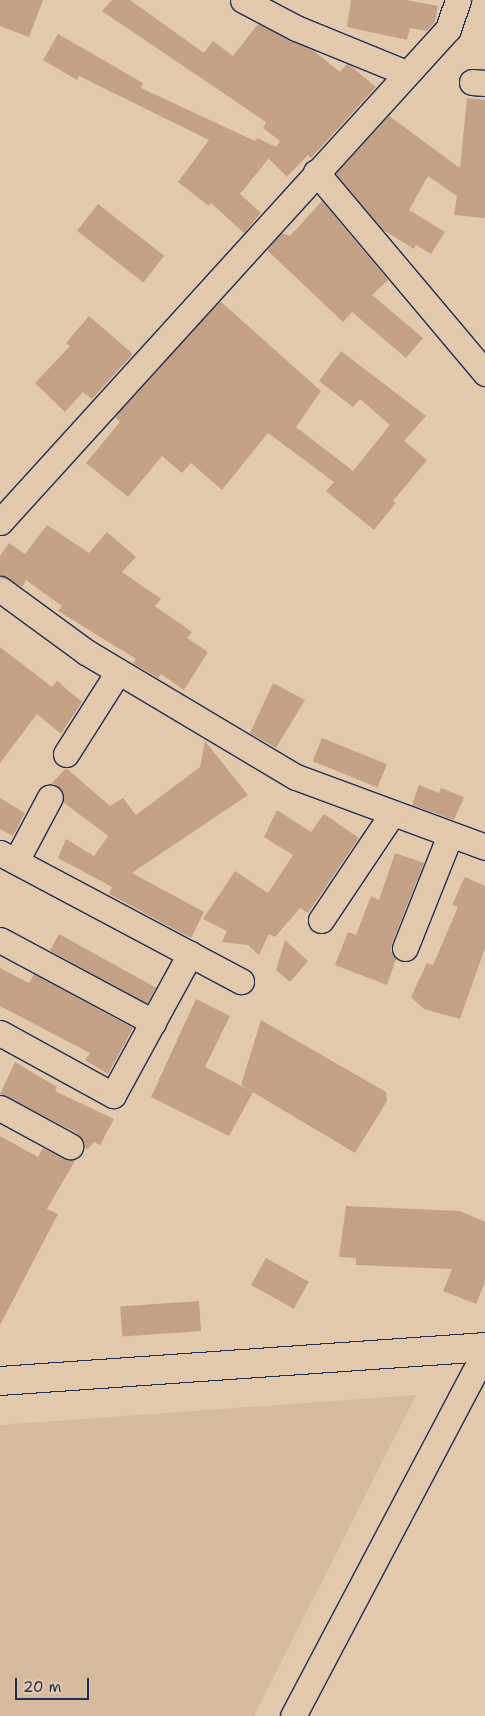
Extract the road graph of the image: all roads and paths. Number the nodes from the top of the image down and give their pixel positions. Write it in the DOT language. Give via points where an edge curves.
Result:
graph roads {
  1 [pos="243,0"];
  2 [pos="458,0"];
  3 [pos="406,74"];
  4 [pos="316,172"];
  5 [pos="485,374"];
  6 [pos="0,522"];
  7 [pos="0,589"];
  8 [pos="118,672"];
  9 [pos="66,754"];
  10 [pos="50,797"];
  11 [pos="392,814"];
  12 [pos="450,835"];
  13 [pos="485,847"];
  14 [pos="8,857"];
  15 [pos="321,920"];
  16 [pos="0,940"];
  17 [pos="405,948"];
  18 [pos="190,954"];
  19 [pos="241,981"];
  20 [pos="153,1022"];
  21 [pos="0,1033"];
  22 [pos="0,1108"];
  23 [pos="70,1146"];
  24 [pos="485,1347"];
  25 [pos="485,1352"];
  26 [pos="0,1381"];
  27 [pos="293,1716"];
  1 -- 3 [label="street" via="296,28"];
  2 -- 3 [label="street" via="448,29"];
  3 -- 4 [label="street"];
  4 -- 5 [label="street"];
  4 -- 6 [label="street"];
  7 -- 8 [label="street"];
  8 -- 9 [label="street"];
  8 -- 11 [label="street" via="163,695 223,736 296,777"];
  10 -- 14 [label="street"];
  11 -- 12 [label="street"];
  11 -- 15 [label="street"];
  12 -- 13 [label="street"];
  12 -- 17 [label="street"];
  14 -- 18 [label="street"];
  16 -- 20 [label="street"];
  18 -- 19 [label="street"];
  18 -- 20 [label="street"];
  20 -- 21 [label="street" via="113,1095"];
  22 -- 23 [label="street"];
  24 -- 26 [label="street"];
  25 -- 27 [label="street"];
}
